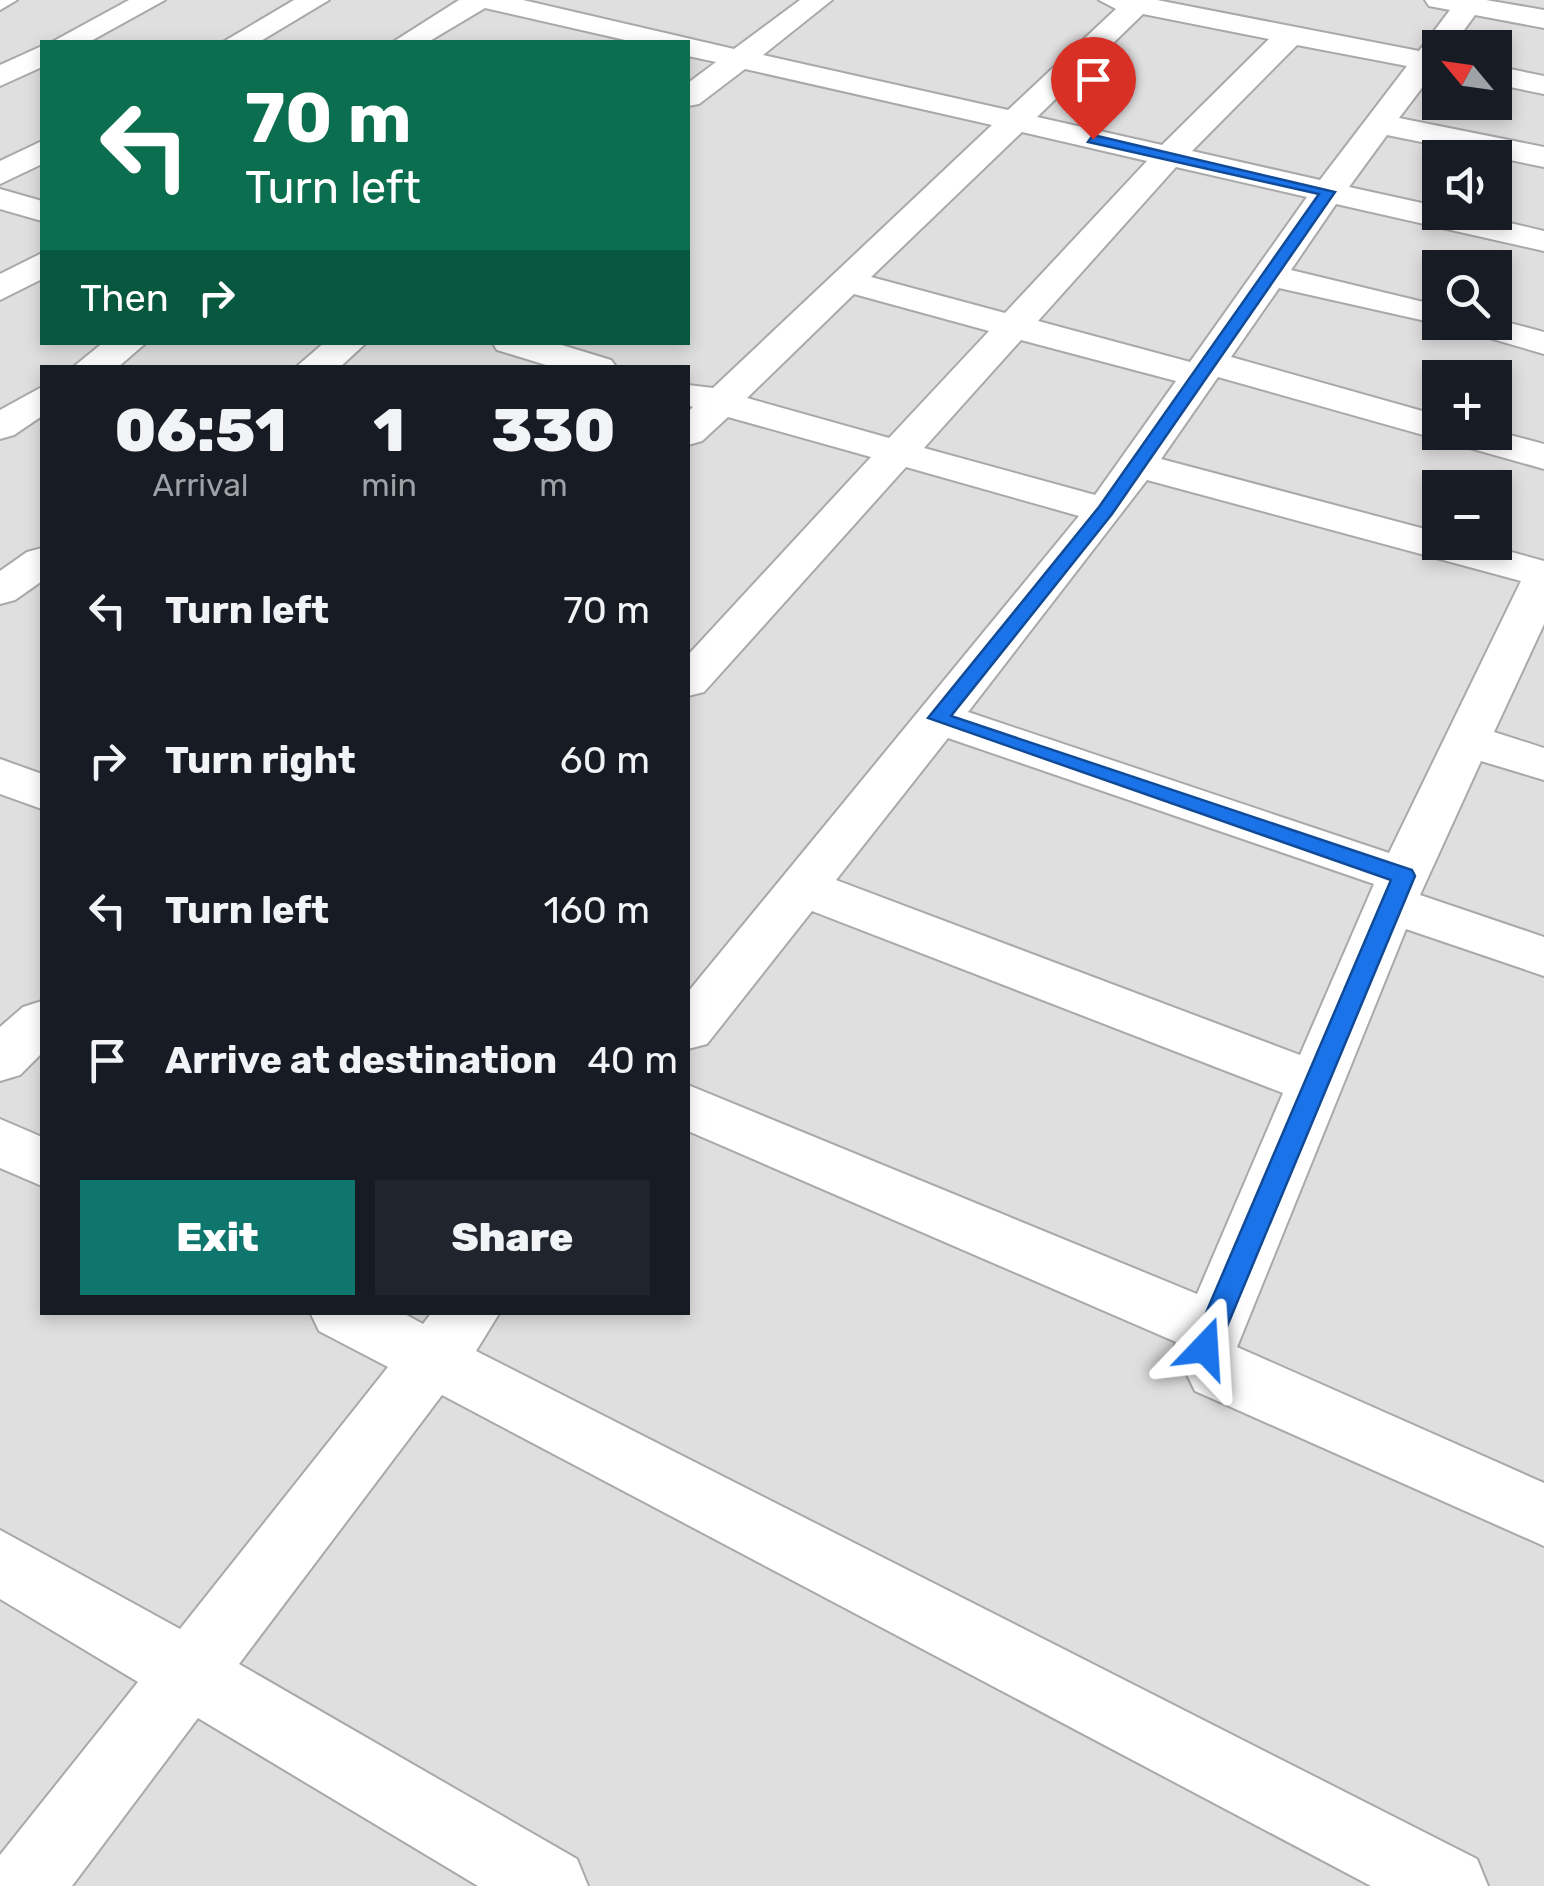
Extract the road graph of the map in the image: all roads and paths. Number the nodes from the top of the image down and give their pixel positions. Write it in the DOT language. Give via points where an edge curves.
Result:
graph roads {
  1 [pos="151,0"];
  2 [pos="315,0"];
  3 [pos="482,0"];
  4 [pos="818,0"];
  5 [pos="1131,2"];
  6 [pos="1460,2"];
  7 [pos="633,9"];
  8 [pos="1544,19"];
  9 [pos="1448,30"];
  10 [pos="594,35"];
  11 [pos="1290,35"];
  12 [pos="72,40"];
  13 [pos="242,40"];
  14 [pos="412,40"];
  15 [pos="648,40"];
  16 [pos="690,46"];
  17 [pos="40,56"];
  18 [pos="741,59"];
  19 [pos="1422,61"];
  20 [pos="0,77"];
  21 [pos="1422,77"];
  22 [pos="1512,78"];
  23 [pos="1544,85"];
  24 [pos="690,96"];
  25 [pos="1017,122"];
  26 [pos="1380,124"];
  27 [pos="40,152"];
  28 [pos="1169,156"];
  29 [pos="1544,157"];
  30 [pos="0,174"];
  31 [pos="1328,192"];
  32 [pos="0,198"];
  33 [pos="40,210"];
  34 [pos="1544,241"];
  35 [pos="40,265"];
  36 [pos="1270,275"];
  37 [pos="848,282"];
  38 [pos="0,289"];
  39 [pos="1422,313"];
  40 [pos="1014,326"];
  41 [pos="1512,334"];
  42 [pos="1544,342"];
  43 [pos="125,345"];
  44 [pos="345,345"];
  45 [pos="528,354"];
  46 [pos="95,365"];
  47 [pos="318,365"];
  48 [pos="583,365"];
  49 [pos="1204,369"];
  50 [pos="704,398"];
  51 [pos="40,400"];
  52 [pos="1422,424"];
  53 [pos="0,427"];
  54 [pos="690,429"];
  55 [pos="1512,448"];
  56 [pos="899,452"];
  57 [pos="1544,457"];
  58 [pos="1137,465"];
  59 [pos="1106,510"];
  60 [pos="40,562"];
  61 [pos="1542,586"];
  62 [pos="0,591"];
  63 [pos="690,680"];
  64 [pos="938,718"];
  65 [pos="1467,740"];
  66 [pos="1544,764"];
  67 [pos="802,887"];
  68 [pos="1397,890"];
  69 [pos="1544,957"];
  70 [pos="40,1023"];
  71 [pos="690,1027"];
  72 [pos="0,1060"];
  73 [pos="1315,1083"];
  74 [pos="690,1108"];
  75 [pos="0,1142"];
  76 [pos="40,1162"];
  77 [pos="354,1315"];
  78 [pos="1210,1328"];
  79 [pos="452,1336"];
  80 [pos="1544,1515"];
  81 [pos="0,1562"];
  82 [pos="189,1674"];
  83 [pos="24,1886"];
  84 [pos="550,1886"];
  85 [pos="1450,1886"];
  1 -- 12 [label="street"];
  2 -- 13 [label="street"];
  3 -- 10 [label="street"];
  3 -- 14 [label="street"];
  4 -- 18 [label="street"];
  5 -- 11 [label="street"];
  5 -- 25 [label="street"];
  6 -- 8 [label="street"];
  6 -- 9 [label="street"];
  7 -- 10 [label="street"];
  10 -- 15 [label="street"];
  11 -- 19 [label="street"];
  11 -- 28 [label="street"];
  16 -- 18 [label="street"];
  17 -- 20 [label="street"];
  18 -- 24 [label="street"];
  18 -- 25 [label="street"];
  21 -- 26 [label="street"];
  22 -- 23 [label="street"];
  25 -- 28 [label="street"];
  25 -- 37 [label="street"];
  26 -- 29 [label="street"];
  26 -- 31 [label="street"];
  27 -- 30 [label="street"];
  28 -- 31 [label="street"];
  28 -- 40 [label="street"];
  31 -- 34 [label="street"];
  31 -- 36 [label="street"];
  32 -- 33 [label="street"];
  35 -- 38 [label="street"];
  36 -- 39 [label="street"];
  36 -- 49 [label="street"];
  37 -- 40 [label="street"];
  37 -- 50 [label="street"];
  40 -- 49 [label="street"];
  40 -- 56 [label="street"];
  41 -- 42 [label="street"];
  43 -- 46 [label="street"];
  44 -- 47 [label="street"];
  45 -- 48 [label="street"];
  49 -- 52 [label="street"];
  49 -- 58 [label="street"];
  50 -- 54 [label="street"];
  50 -- 56 [label="street"];
  51 -- 53 [label="street"];
  55 -- 57 [label="street"];
  56 -- 59 [label="street"];
  56 -- 63 [label="street"];
  58 -- 59 [label="street"];
  58 -- 61 [label="street"];
  59 -- 64 [label="street"];
  60 -- 62 [label="street"];
  61 -- 65 [label="street"];
  64 -- 67 [label="street"];
  64 -- 68 [label="street"];
  65 -- 66 [label="street"];
  65 -- 68 [label="street"];
  67 -- 71 [label="street"];
  67 -- 73 [label="street"];
  68 -- 69 [label="street"];
  68 -- 73 [label="street"];
  70 -- 72 [label="street"];
  73 -- 78 [label="street"];
  74 -- 78 [label="street"];
  75 -- 76 [label="street"];
  77 -- 79 [label="street"];
  78 -- 80 [label="street" via="1205,1348 1217,1371"];
  79 -- 82 [label="street"];
  79 -- 85 [label="street"];
  81 -- 82 [label="street"];
  82 -- 83 [label="street"];
  82 -- 84 [label="street"];
}
